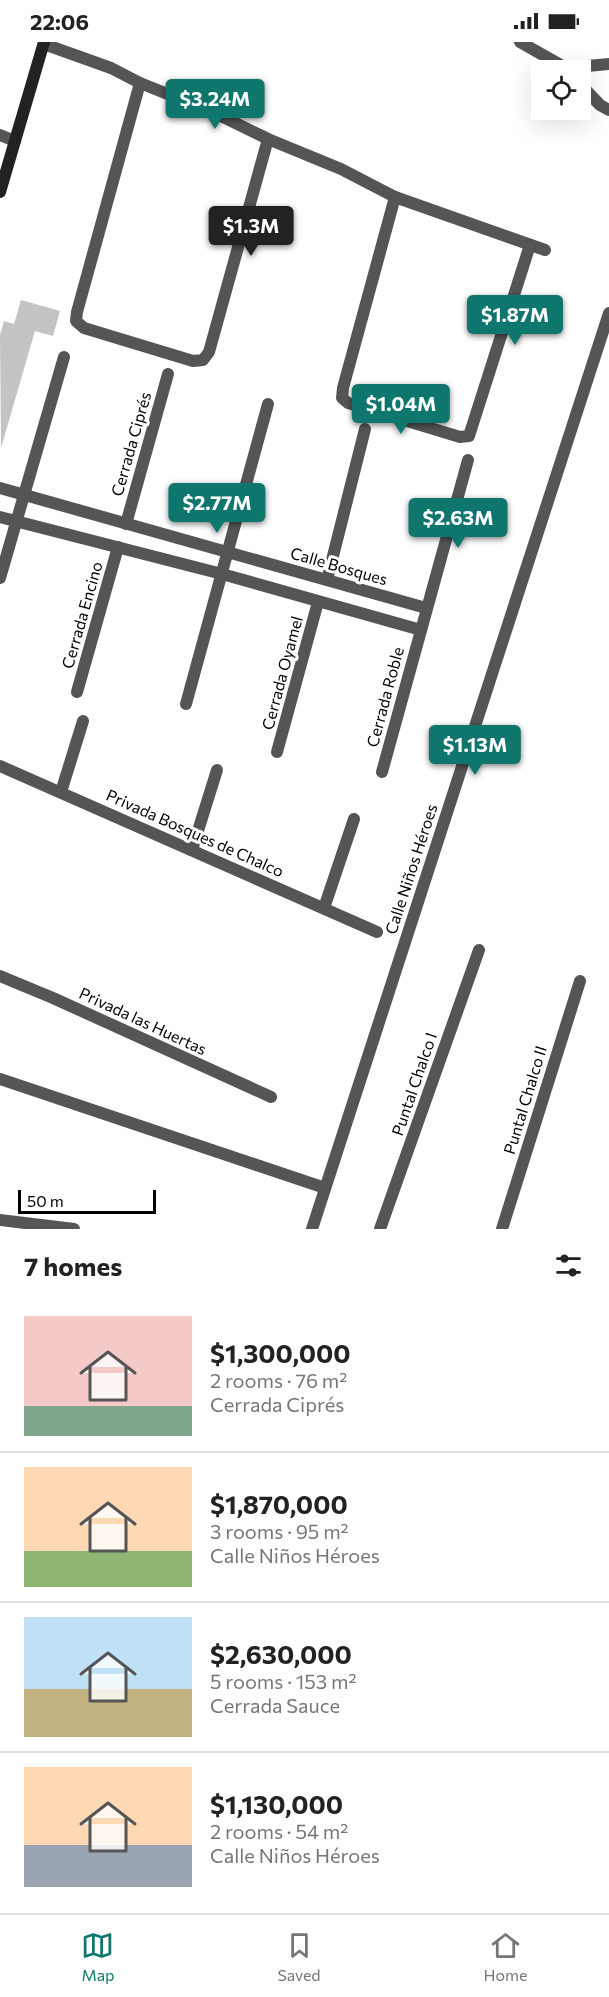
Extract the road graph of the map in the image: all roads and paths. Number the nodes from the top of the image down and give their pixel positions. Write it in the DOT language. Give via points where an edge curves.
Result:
graph roads {
  1 [pos="520,42"];
  2 [pos="44,43"];
  3 [pos="551,60"];
  4 [pos="609,64"];
  5 [pos="591,66"];
  6 [pos="140,83"];
  7 [pos="591,96"];
  8 [pos="609,110"];
  9 [pos="0,135"];
  10 [pos="268,139"];
  11 [pos="15,141"];
  12 [pos="0,192"];
  13 [pos="395,197"];
  14 [pos="530,245"];
  15 [pos="545,250"];
  16 [pos="609,313"];
  17 [pos="64,357"];
  18 [pos="168,374"];
  19 [pos="268,404"];
  20 [pos="364,429"];
  21 [pos="468,460"];
  22 [pos="0,488"];
  23 [pos="23,495"];
  24 [pos="0,517"];
  25 [pos="16,521"];
  26 [pos="126,524"];
  27 [pos="118,547"];
  28 [pos="228,552"];
  29 [pos="222,574"];
  30 [pos="0,578"];
  31 [pos="327,580"];
  32 [pos="318,602"];
  33 [pos="426,608"];
  34 [pos="421,630"];
  35 [pos="77,692"];
  36 [pos="186,704"];
  37 [pos="83,721"];
  38 [pos="277,752"];
  39 [pos="0,766"];
  40 [pos="217,770"];
  41 [pos="382,772"];
  42 [pos="61,792"];
  43 [pos="354,819"];
  44 [pos="192,850"];
  45 [pos="324,908"];
  46 [pos="377,932"];
  47 [pos="479,950"];
  48 [pos="0,976"];
  49 [pos="580,981"];
  50 [pos="0,1079"];
  51 [pos="271,1097"];
  52 [pos="325,1188"];
  53 [pos="0,1220"];
  54 [pos="74,1229"];
  55 [pos="312,1229"];
  56 [pos="380,1229"];
  57 [pos="502,1229"];
  1 -- 3 [label="street"];
  2 -- 6 [label="street"];
  2 -- 11 [label="main road"];
  4 -- 5 [label="street"];
  6 -- 10 [label="street"];
  6 -- 10 [label="street" via="77,312 76,321 84,328 193,361 203,360 209,352"];
  7 -- 8 [label="street"];
  9 -- 11 [label="street"];
  10 -- 13 [label="street"];
  11 -- 12 [label="main road"];
  13 -- 14 [label="street"];
  13 -- 14 [label="street" via="343,388 342,398 348,403 460,437 470,436"];
  14 -- 15 [label="street"];
  16 -- 52 [label="street, Calle Niños Héroes"];
  17 -- 23 [label="street"];
  18 -- 26 [label="street, Cerrada Ciprés"];
  19 -- 28 [label="street"];
  20 -- 31 [label="street"];
  21 -- 33 [label="street, Cerrada Roble"];
  22 -- 23 [label="street, Calle Bosques"];
  23 -- 25 [label="street"];
  23 -- 26 [label="street, Calle Bosques"];
  24 -- 25 [label="street"];
  25 -- 27 [label="street"];
  25 -- 30 [label="street"];
  26 -- 28 [label="street, Calle Bosques"];
  27 -- 29 [label="street"];
  27 -- 35 [label="street, Cerrada Encino"];
  28 -- 29 [label="street"];
  28 -- 31 [label="street, Calle Bosques"];
  29 -- 32 [label="street"];
  29 -- 36 [label="street"];
  31 -- 33 [label="street, Calle Bosques"];
  32 -- 34 [label="street"];
  32 -- 38 [label="street, Cerrada Oyamel"];
  33 -- 34 [label="street, Cerrada Roble"];
  34 -- 41 [label="street, Cerrada Roble"];
  37 -- 42 [label="street"];
  39 -- 42 [label="street, Privada Bosques de Chalco"];
  40 -- 44 [label="street"];
  42 -- 44 [label="street, Privada Bosques de Chalco"];
  43 -- 45 [label="street"];
  44 -- 45 [label="street, Privada Bosques de Chalco"];
  45 -- 46 [label="street, Privada Bosques de Chalco"];
  47 -- 56 [label="street, Puntal Chalco I"];
  48 -- 51 [label="street, Privada las Huertas"];
  49 -- 57 [label="street, Puntal Chalco II"];
  50 -- 52 [label="street"];
  52 -- 55 [label="street, Calle Niños Héroes"];
  53 -- 54 [label="street"];
}
